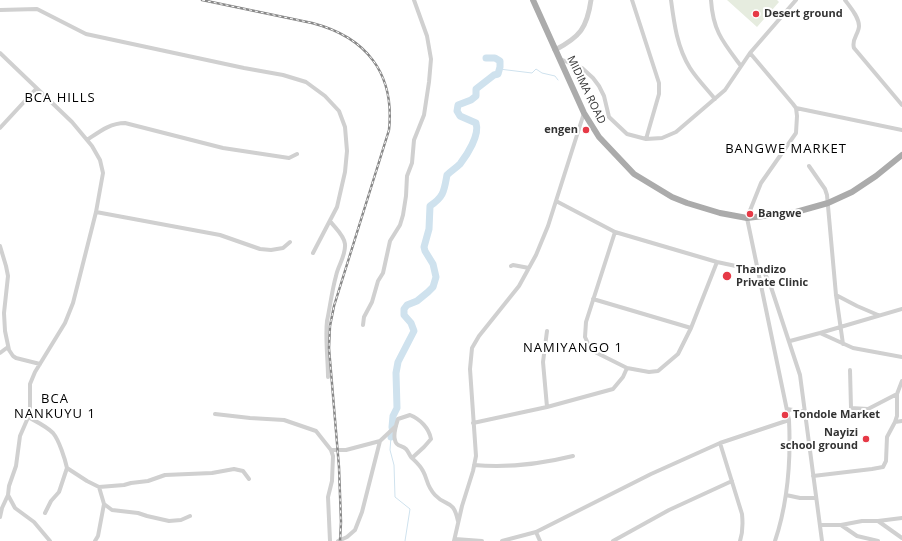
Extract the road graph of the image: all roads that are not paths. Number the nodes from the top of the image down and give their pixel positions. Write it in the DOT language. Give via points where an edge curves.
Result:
graph roads {
  1 [pos="414,0"];
  2 [pos="533,0"];
  3 [pos="591,0"];
  4 [pos="632,0"];
  5 [pos="671,0"];
  6 [pos="711,0"];
  7 [pos="796,0"];
  8 [pos="845,0"];
  9 [pos="0,10"];
  10 [pos="556,50"];
  11 [pos="0,53"];
  12 [pos="750,53"];
  13 [pos="560,59"];
  14 [pos="741,66"];
  15 [pos="36,89"];
  16 [pos="715,99"];
  17 [pos="902,105"];
  18 [pos="796,108"];
  19 [pos="584,113"];
  20 [pos="0,128"];
  21 [pos="902,130"];
  22 [pos="646,139"];
  23 [pos="87,140"];
  24 [pos="297,154"];
  25 [pos="902,155"];
  26 [pos="809,166"];
  27 [pos="556,201"];
  28 [pos="828,203"];
  29 [pos="96,212"];
  30 [pos="747,218"];
  31 [pos="330,221"];
  32 [pos="615,232"];
  33 [pos="290,242"];
  34 [pos="0,246"];
  35 [pos="313,253"];
  36 [pos="717,262"];
  37 [pos="511,266"];
  38 [pos="530,268"];
  39 [pos="757,271"];
  40 [pos="836,295"];
  41 [pos="594,299"];
  42 [pos="902,309"];
  43 [pos="878,315"];
  44 [pos="0,324"];
  45 [pos="363,325"];
  46 [pos="840,326"];
  47 [pos="691,328"];
  48 [pos="547,330"];
  49 [pos="5,331"];
  50 [pos="820,333"];
  51 [pos="790,341"];
  52 [pos="843,344"];
  53 [pos="8,347"];
  54 [pos="0,353"];
  55 [pos="902,357"];
  56 [pos="40,364"];
  57 [pos="628,368"];
  58 [pos="850,370"];
  59 [pos="328,377"];
  60 [pos="902,381"];
  61 [pos="897,394"];
  62 [pos="547,407"];
  63 [pos="787,409"];
  64 [pos="805,412"];
  65 [pos="215,414"];
  66 [pos="28,417"];
  67 [pos="789,420"];
  68 [pos="902,421"];
  69 [pos="895,422"];
  70 [pos="473,423"];
  71 [pos="396,426"];
  72 [pos="380,441"];
  73 [pos="720,443"];
  74 [pos="331,450"];
  75 [pos="573,456"];
  76 [pos="412,458"];
  77 [pos="474,465"];
  78 [pos="67,468"];
  79 [pos="813,476"];
  80 [pos="249,480"];
  81 [pos="732,482"];
  82 [pos="99,487"];
  83 [pos="8,495"];
  84 [pos="786,495"];
  85 [pos="815,498"];
  86 [pos="104,504"];
  87 [pos="45,513"];
  88 [pos="190,516"];
  89 [pos="0,517"];
  90 [pos="902,518"];
  91 [pos="878,521"];
  92 [pos="458,523"];
  93 [pos="820,525"];
  94 [pos="841,525"];
  95 [pos="536,532"];
  96 [pos="902,538"];
  97 [pos="454,540"];
  98 [pos="615,540"];
  99 [pos="50,541"];
  100 [pos="95,541"];
  101 [pos="330,541"];
  102 [pos="338,541"];
  103 [pos="482,541"];
  104 [pos="502,541"];
  105 [pos="540,541"];
  106 [pos="740,541"];
  107 [pos="775,541"];
  108 [pos="822,541"];
  109 [pos="878,541"];
  1 -- 45 [label="street" via="427,36 431,59 424,115 414,140 403,215 390,241 382,273"];
  2 -- 10 [label="main road, MIDIMA ROAD"];
  3 -- 10 [label="street" via="587,20 580,32"];
  4 -- 22 [label="street" via="659,83 659,94"];
  5 -- 16 [label="street" via="676,32 687,62"];
  6 -- 14 [label="street" via="712,15 718,34"];
  7 -- 12 [label="street"];
  8 -- 17 [label="street" via="859,25 853,41 854,48"];
  9 -- 31 [label="street" via="37,9 86,34 283,74 306,82 325,96 339,111 345,127 345,172 338,207"];
  10 -- 13 [label="main road, MIDIMA ROAD"];
  11 -- 15 [label="street"];
  12 -- 14 [label="street"];
  12 -- 18 [label="street"];
  13 -- 19 [label="main road, MIDIMA ROAD"];
  13 -- 22 [label="street" via="588,72 604,96 608,117 627,134"];
  14 -- 16 [label="street" via="730,84"];
  15 -- 20 [label="street"];
  15 -- 23 [label="street" via="72,122"];
  16 -- 22 [label="street" via="676,132 662,138"];
  18 -- 21 [label="street"];
  18 -- 30 [label="street" via="796,133 761,183"];
  19 -- 27 [label="street"];
  19 -- 30 [label="main road, MIDIMA ROAD" via="599,137 634,174 687,204"];
  23 -- 24 [label="street" via="112,124 125,123 223,148 289,158"];
  23 -- 29 [label="street" via="98,154 102,167 103,180"];
  25 -- 28 [label="main road, MIDIMA ROAD" via="852,192"];
  26 -- 28 [label="street" via="825,189"];
  27 -- 32 [label="street"];
  27 -- 38 [label="street" via="543,241"];
  28 -- 30 [label="main road, MIDIMA ROAD" via="796,212"];
  28 -- 40 [label="street"];
  29 -- 33 [label="street" via="220,235 260,249 283,248"];
  29 -- 56 [label="street" via="71,310"];
  30 -- 39 [label="street"];
  31 -- 35 [label="street"];
  31 -- 59 [label="street" via="342,235 345,249 336,275 327,324"];
  32 -- 36 [label="street"];
  32 -- 41 [label="street"];
  34 -- 49 [label="street" via="8,276"];
  36 -- 39 [label="street"];
  36 -- 47 [label="street"];
  37 -- 38 [label="street"];
  38 -- 70 [label="street" via="472,348 470,369"];
  39 -- 51 [label="street" via="764,272 770,284"];
  39 -- 63 [label="street"];
  40 -- 43 [label="street"];
  40 -- 46 [label="street"];
  41 -- 47 [label="street"];
  41 -- 57 [label="street" via="586,322 585,336 591,350"];
  42 -- 43 [label="street"];
  43 -- 46 [label="street"];
  44 -- 49 [label="street"];
  46 -- 50 [label="street"];
  46 -- 52 [label="street"];
  47 -- 57 [label="street" via="678,354 658,371"];
  48 -- 62 [label="street" via="543,362"];
  49 -- 53 [label="street"];
  50 -- 51 [label="street"];
  50 -- 52 [label="street"];
  51 -- 64 [label="street" via="800,375"];
  52 -- 55 [label="street"];
  53 -- 54 [label="street"];
  53 -- 56 [label="street" via="16,358"];
  56 -- 66 [label="street" via="29,387"];
  57 -- 62 [label="street" via="613,389"];
  58 -- 61 [label="street" via="851,408 868,409"];
  60 -- 61 [label="street"];
  61 -- 69 [label="street"];
  62 -- 70 [label="street"];
  63 -- 64 [label="street"];
  63 -- 67 [label="street"];
  64 -- 79 [label="street"];
  65 -- 74 [label="street" via="284,420 316,431"];
  66 -- 78 [label="street" via="52,433"];
  66 -- 83 [label="street" via="20,436 18,459"];
  67 -- 73 [label="street"];
  67 -- 84 [label="street" via="790,452"];
  68 -- 69 [label="street"];
  69 -- 79 [label="street" via="887,437 886,461 883,467"];
  70 -- 77 [label="street" via="476,452"];
  71 -- 72 [label="street"];
  71 -- 76 [label="street" via="397,445 406,449"];
  71 -- 76 [label="street" via="398,419 410,415 429,431 430,442"];
  72 -- 74 [label="street" via="346,450"];
  72 -- 102 [label="street" via="358,524 352,534"];
  73 -- 81 [label="street"];
  73 -- 95 [label="street" via="650,474"];
  74 -- 101 [label="street" via="332,482 328,497"];
  75 -- 77 [label="street" via="543,463"];
  76 -- 92 [label="street" via="423,471 428,487 443,502 453,506"];
  77 -- 92 [label="street"];
  78 -- 82 [label="street"];
  78 -- 87 [label="street" via="59,492"];
  79 -- 85 [label="street"];
  80 -- 82 [label="street" via="243,471 234,469 212,473 163,475 148,481"];
  81 -- 98 [label="street" via="669,510"];
  81 -- 106 [label="street" via="742,514"];
  82 -- 86 [label="street"];
  83 -- 89 [label="street" via="2,505"];
  83 -- 99 [label="street" via="15,508 34,522"];
  84 -- 85 [label="street"];
  84 -- 107 [label="street"];
  85 -- 93 [label="street"];
  86 -- 88 [label="street" via="112,510 169,521"];
  86 -- 100 [label="street"];
  90 -- 91 [label="street"];
  91 -- 94 [label="street"];
  91 -- 96 [label="street"];
  92 -- 97 [label="street"];
  93 -- 94 [label="street"];
  93 -- 108 [label="street"];
  94 -- 109 [label="street" via="857,536"];
  95 -- 104 [label="street"];
  95 -- 105 [label="street"];
  97 -- 103 [label="street"];
}
